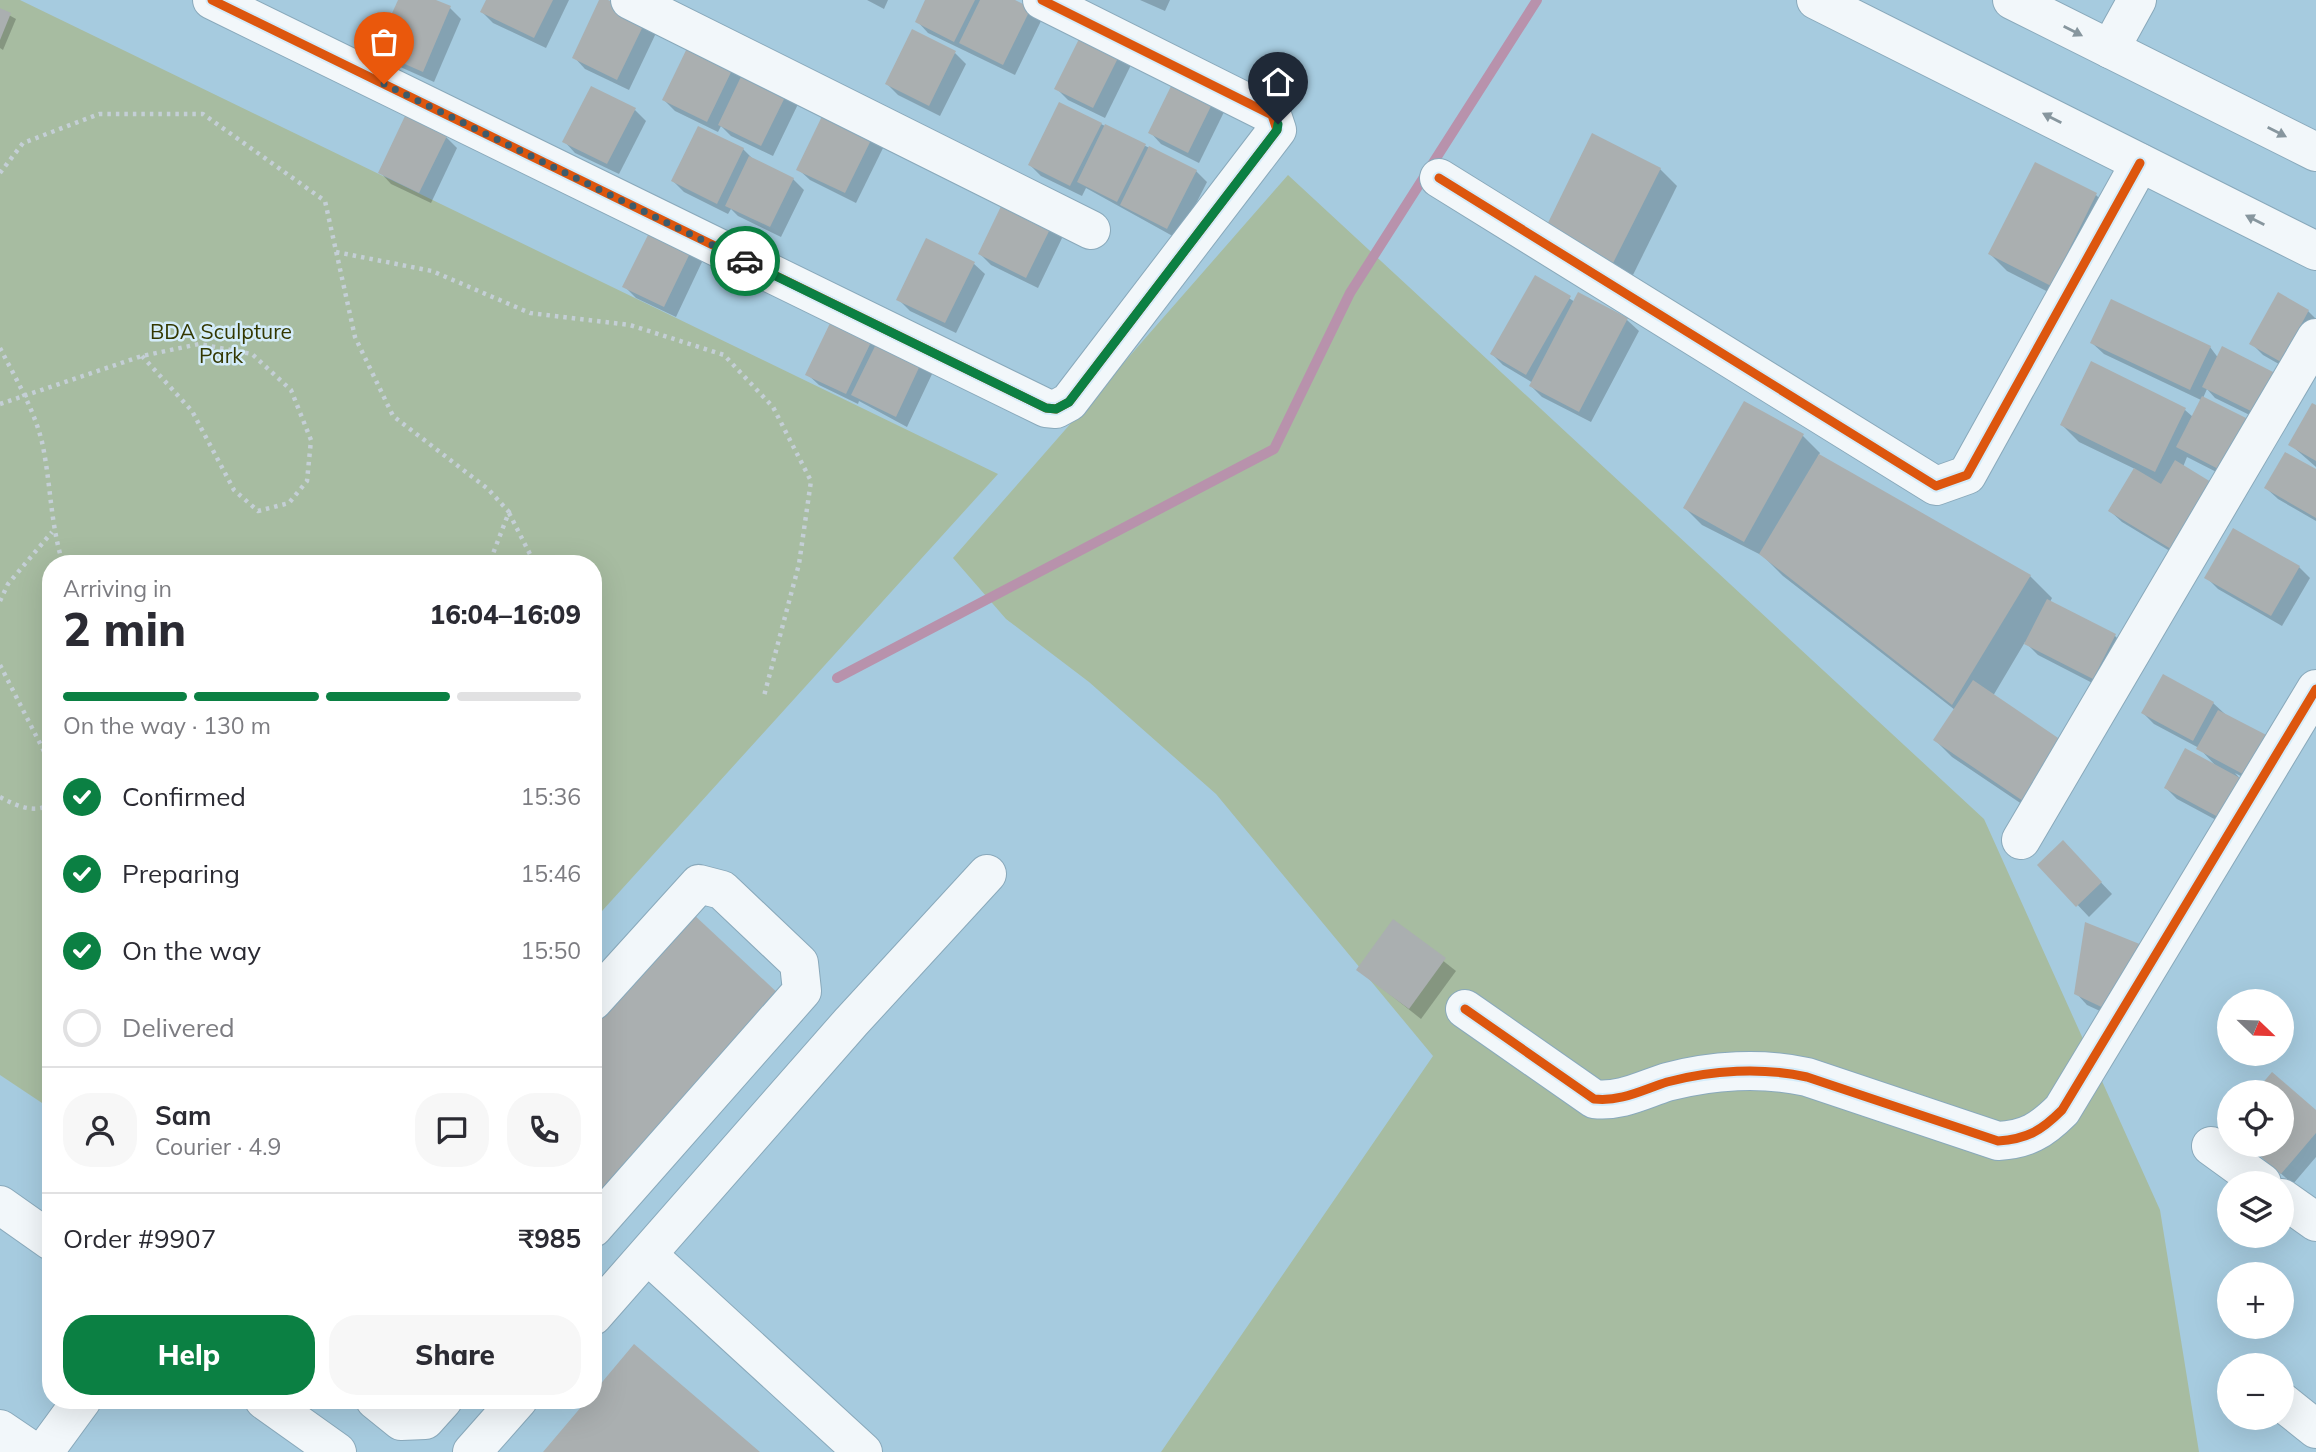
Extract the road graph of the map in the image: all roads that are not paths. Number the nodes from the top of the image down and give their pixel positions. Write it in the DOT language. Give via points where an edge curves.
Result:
graph roads {
  1 [pos="212,0"];
  2 [pos="630,0"];
  3 [pos="1042,0"];
  4 [pos="1816,0"];
  5 [pos="2012,0"];
  6 [pos="2137,0"];
  7 [pos="2110,49"];
  8 [pos="2316,152"];
  9 [pos="2140,163"];
  10 [pos="1439,178"];
  11 [pos="1091,230"];
  12 [pos="2316,250"];
  13 [pos="2316,338"];
  14 [pos="2316,689"];
  15 [pos="2021,840"];
  16 [pos="987,874"];
  17 [pos="602,991"];
  18 [pos="1465,1009"];
  19 [pos="685,1124"];
  20 [pos="2211,1146"];
  21 [pos="727,1163"];
  22 [pos="2245,1171"];
  23 [pos="0,1205"];
  24 [pos="2294,1207"];
  25 [pos="602,1218"];
  26 [pos="2316,1223"];
  27 [pos="42,1235"];
  28 [pos="649,1256"];
  29 [pos="602,1307"];
  30 [pos="75,1409"];
  31 [pos="277,1409"];
  32 [pos="386,1409"];
  33 [pos="435,1409"];
  34 [pos="510,1409"];
  35 [pos="2294,1412"];
  36 [pos="0,1429"];
  37 [pos="2316,1429"];
  38 [pos="34,1452"];
  39 [pos="44,1452"];
  40 [pos="337,1452"];
  41 [pos="472,1452"];
  42 [pos="863,1452"];
  1 -- 3 [label="street" via="1056,409 1069,402 1278,124 1272,115"];
  2 -- 11 [label="street"];
  9 -- 4 [label="street, one-way"];
  5 -- 7 [label="street, one-way"];
  6 -- 7 [label="street"];
  7 -- 8 [label="street, one-way"];
  9 -- 10 [label="street" via="1966,475 1936,486"];
  12 -- 9 [label="street, one-way"];
  13 -- 15 [label="street"];
  14 -- 18 [label="street" via="2062,1111 2024,1139 1998,1142 1776,1070 1701,1075 1611,1101 1594,1099"];
  16 -- 21 [label="street"];
  17 -- 19 [label="street" via="699,884 722,890 799,962 802,991"];
  19 -- 21 [label="street"];
  19 -- 25 [label="street"];
  20 -- 22 [label="street"];
  21 -- 28 [label="street"];
  23 -- 27 [label="street"];
  24 -- 26 [label="street"];
  28 -- 29 [label="street"];
  28 -- 42 [label="street"];
  30 -- 39 [label="street"];
  31 -- 40 [label="street"];
  32 -- 33 [label="street" via="401,1421 425,1420"];
  34 -- 41 [label="street"];
  35 -- 37 [label="street"];
  36 -- 38 [label="street"];
}
